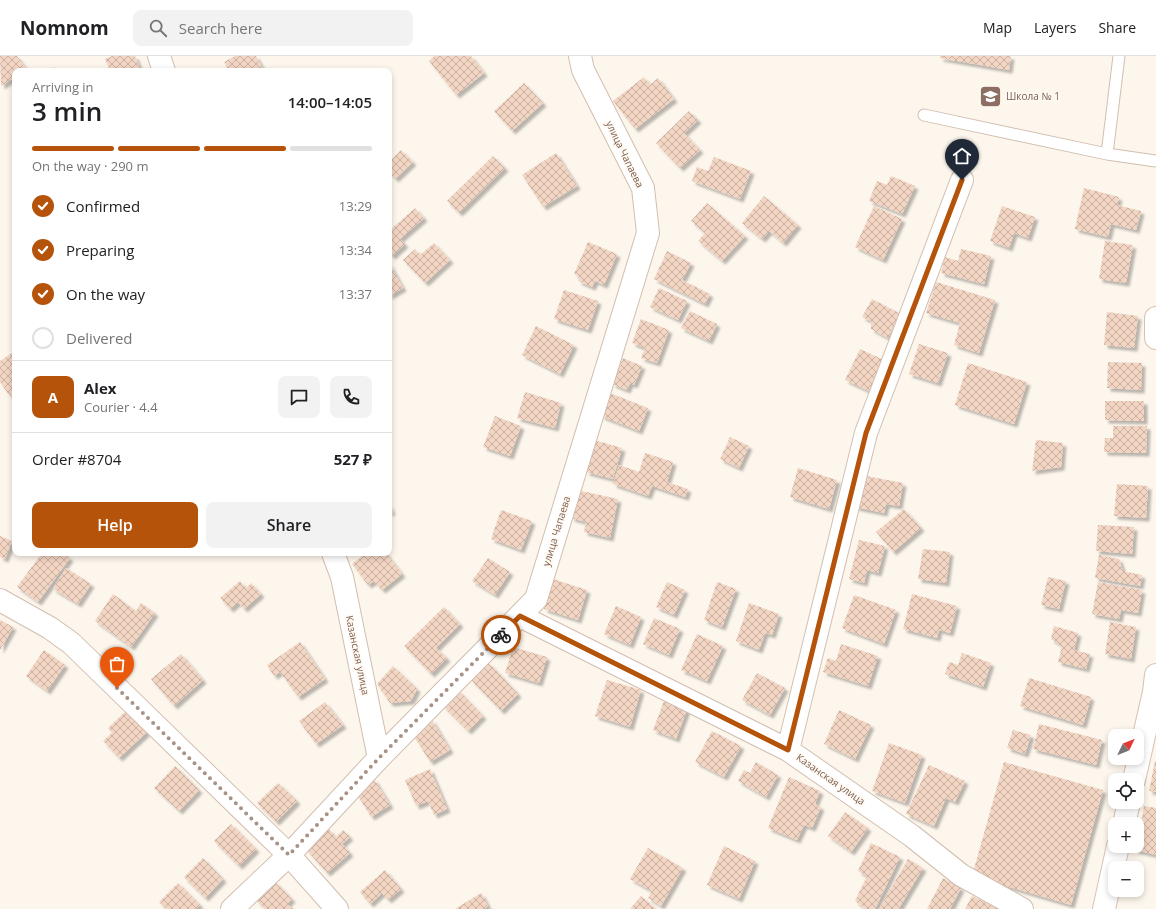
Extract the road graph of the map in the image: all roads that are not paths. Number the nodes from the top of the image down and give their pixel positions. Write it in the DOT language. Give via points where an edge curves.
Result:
graph roads {
  1 [pos="159,56"];
  2 [pos="580,56"];
  3 [pos="1119,56"];
  4 [pos="163,68"];
  5 [pos="924,115"];
  6 [pos="1107,154"];
  7 [pos="1156,161"];
  8 [pos="962,180"];
  9 [pos="1156,318"];
  10 [pos="1156,338"];
  11 [pos="334,556"];
  12 [pos="0,600"];
  13 [pos="520,616"];
  14 [pos="1156,675"];
  15 [pos="788,750"];
  16 [pos="379,758"];
  17 [pos="1136,773"];
  18 [pos="1116,853"];
  19 [pos="289,855"];
  20 [pos="232,909"];
  21 [pos="337,909"];
  22 [pos="1022,909"];
  23 [pos="1104,909"];
  1 -- 4 [label="street"];
  2 -- 13 [label="street, улица Чапаева" via="582,70 643,188 648,233 536,599"];
  3 -- 6 [label="lane"];
  5 -- 6 [label="lane"];
  6 -- 7 [label="lane"];
  8 -- 15 [label="street" via="866,433"];
  9 -- 10 [label="street"];
  11 -- 16 [label="street, Казанская улица" via="342,577"];
  12 -- 19 [label="street" via="71,643"];
  13 -- 15 [label="street, Казанская улица"];
  13 -- 16 [label="street, улица Чапаева"];
  14 -- 17 [label="street"];
  15 -- 22 [label="street, Казанская улица" via="912,836 961,875"];
  16 -- 19 [label="street, улица Чапаева"];
  18 -- 23 [label="street"];
  19 -- 20 [label="street, улица Чапаева"];
  19 -- 21 [label="street"];
}
